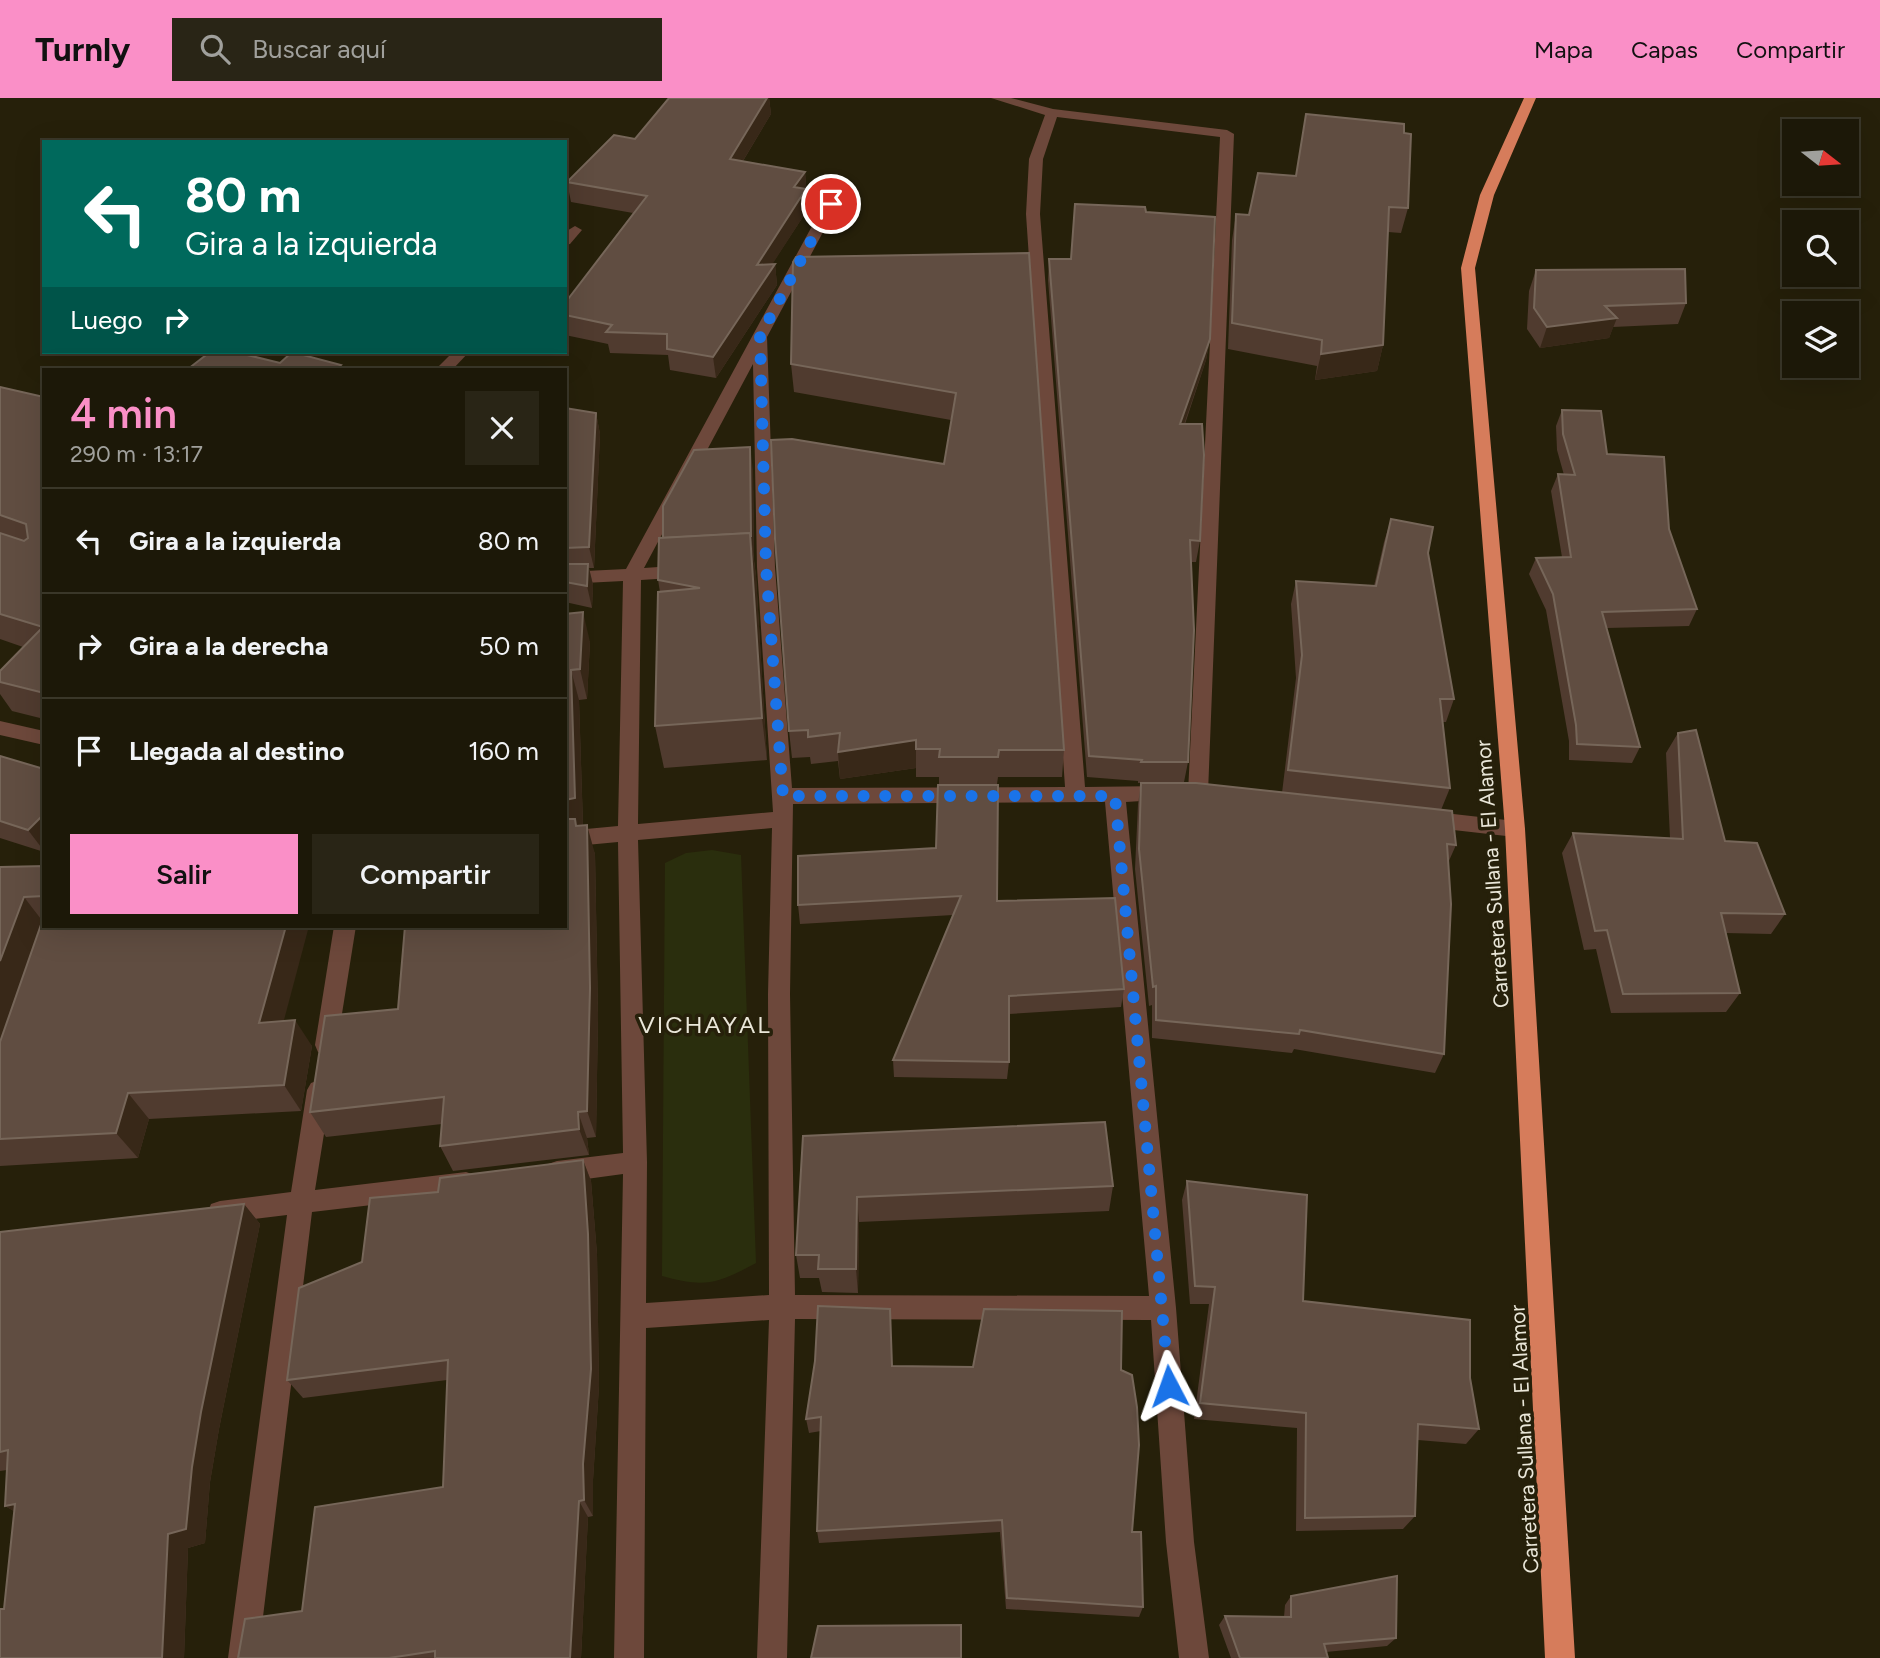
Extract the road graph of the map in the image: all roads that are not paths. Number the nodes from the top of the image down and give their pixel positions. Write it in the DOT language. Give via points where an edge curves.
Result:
graph roads {
  1 [pos="997,98"];
  2 [pos="1530,98"];
  3 [pos="1052,113"];
  4 [pos="831,204"];
  5 [pos="760,336"];
  6 [pos="459,354"];
  7 [pos="445,368"];
  8 [pos="699,570"];
  9 [pos="632,574"];
  10 [pos="567,578"];
  11 [pos="0,728"];
  12 [pos="42,738"];
  13 [pos="1076,795"];
  14 [pos="1115,796"];
  15 [pos="783,808"];
  16 [pos="1405,817"];
  17 [pos="1515,829"];
  18 [pos="628,833"];
  19 [pos="567,839"];
  20 [pos="345,928"];
  21 [pos="635,1162"];
  22 [pos="528,1176"];
  23 [pos="488,1181"];
  24 [pos="301,1204"];
  25 [pos="192,1215"];
  26 [pos="782,1307"];
  27 [pos="1163,1308"];
  28 [pos="632,1316"];
  29 [pos="243,1658"];
  30 [pos="629,1658"];
  31 [pos="772,1658"];
  32 [pos="1194,1658"];
  33 [pos="1560,1658"];
  1 -- 3 [label="street"];
  2 -- 17 [label="highway, Carretera Sullana - El Alamor" via="1487,195 1468,268"];
  3 -- 13 [label="street" via="1037,159 1033,214"];
  3 -- 14 [label="street" via="1227,134 1205,794"];
  4 -- 5 [label="street"];
  5 -- 9 [label="street"];
  5 -- 15 [label="street" via="760,567"];
  6 -- 7 [label="street"];
  8 -- 9 [label="street"];
  9 -- 10 [label="street"];
  9 -- 18 [label="street"];
  11 -- 12 [label="street"];
  13 -- 14 [label="street"];
  13 -- 15 [label="street"];
  14 -- 27 [label="street"];
  15 -- 18 [label="street"];
  15 -- 26 [label="street" via="779,994"];
  16 -- 17 [label="street"];
  17 -- 33 [label="highway, Carretera Sullana - El Alamor"];
  18 -- 19 [label="street"];
  18 -- 21 [label="street"];
  20 -- 24 [label="street"];
  21 -- 22 [label="street"];
  21 -- 28 [label="street"];
  23 -- 24 [label="street"];
  24 -- 25 [label="street"];
  24 -- 29 [label="street"];
  26 -- 27 [label="street"];
  26 -- 28 [label="street"];
  26 -- 31 [label="street"];
  27 -- 32 [label="street" via="1180,1542"];
  28 -- 30 [label="street"];
}
